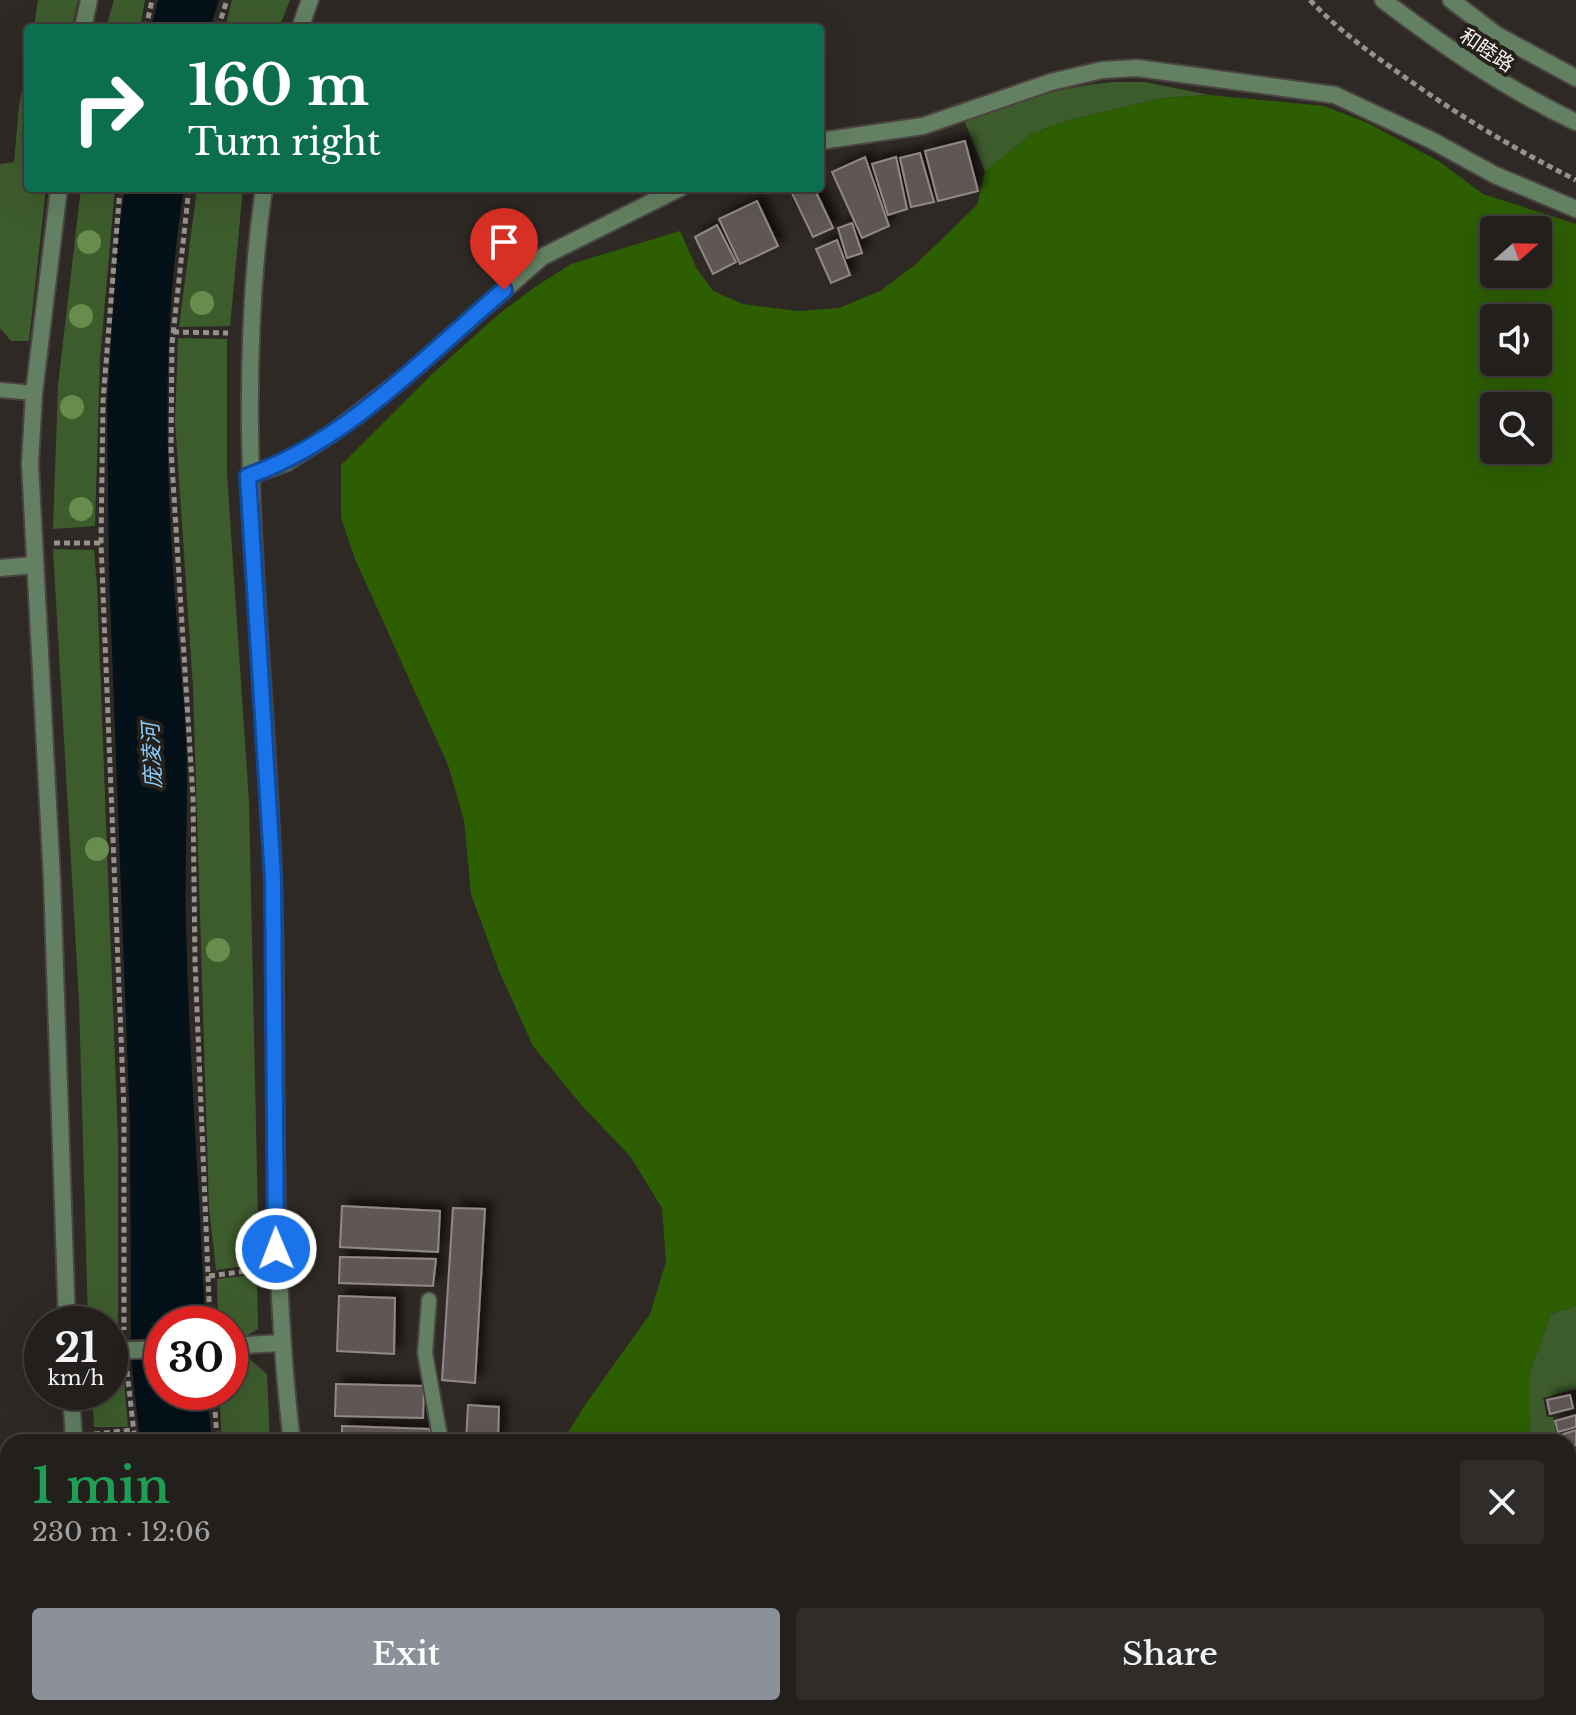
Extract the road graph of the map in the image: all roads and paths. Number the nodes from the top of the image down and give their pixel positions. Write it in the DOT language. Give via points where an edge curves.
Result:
graph roads {
  1 [pos="89,0"];
  2 [pos="152,0"];
  3 [pos="227,0"];
  4 [pos="310,0"];
  5 [pos="1310,0"];
  6 [pos="1383,0"];
  7 [pos="1451,0"];
  8 [pos="84,24"];
  9 [pos="147,24"];
  10 [pos="219,24"];
  11 [pos="301,24"];
  12 [pos="1576,78"];
  13 [pos="1576,122"];
  14 [pos="824,140"];
  15 [pos="1576,180"];
  16 [pos="59,192"];
  17 [pos="120,192"];
  18 [pos="189,192"];
  19 [pos="264,192"];
  20 [pos="672,192"];
  21 [pos="1576,209"];
  22 [pos="173,332"];
  23 [pos="227,333"];
  24 [pos="0,390"];
  25 [pos="34,393"];
  26 [pos="248,476"];
  27 [pos="46,543"];
  28 [pos="101,543"];
  29 [pos="33,565"];
  30 [pos="0,568"];
  31 [pos="258,1270"];
  32 [pos="209,1276"];
  33 [pos="429,1300"];
  34 [pos="66,1306"];
  35 [pos="125,1306"];
  36 [pos="210,1306"];
  37 [pos="281,1343"];
  38 [pos="248,1345"];
  39 [pos="128,1384"];
  40 [pos="75,1410"];
  41 [pos="215,1410"];
  42 [pos="133,1430"];
  43 [pos="79,1434"];
  44 [pos="106,1434"];
  45 [pos="134,1434"];
  46 [pos="217,1434"];
  47 [pos="291,1434"];
  48 [pos="440,1434"];
  1 -- 8 [label="street"];
  2 -- 9 [label="path"];
  3 -- 10 [label="path"];
  4 -- 11 [label="street"];
  5 -- 15 [label="path" via="1367,52 1454,112 1512,149"];
  6 -- 13 [label="street, 和睦路" via="1521,96"];
  7 -- 12 [label="street, 和睦路" via="1497,35"];
  14 -- 21 [label="street" via="923,126 1051,82 1137,68 1335,95"];
  16 -- 25 [label="street"];
  17 -- 28 [label="path" via="103,401"];
  18 -- 22 [label="path"];
  19 -- 26 [label="street" via="251,333"];
  20 -- 26 [label="street" via="542,257 334,432 286,463"];
  22 -- 23 [label="path"];
  22 -- 32 [label="path" via="172,497 193,798"];
  24 -- 25 [label="lane"];
  25 -- 29 [label="street"];
  26 -- 37 [label="street" via="273,878"];
  27 -- 28 [label="path"];
  28 -- 35 [label="path" via="124,1111"];
  29 -- 30 [label="street"];
  29 -- 34 [label="street" via="52,880"];
  31 -- 32 [label="path"];
  32 -- 36 [label="path"];
  33 -- 48 [label="lane" via="425,1353"];
  37 -- 38 [label="street"];
  37 -- 47 [label="street"];
  39 -- 42 [label="path"];
  40 -- 43 [label="street"];
  41 -- 46 [label="path"];
  42 -- 44 [label="path"];
  42 -- 45 [label="path"];
}
